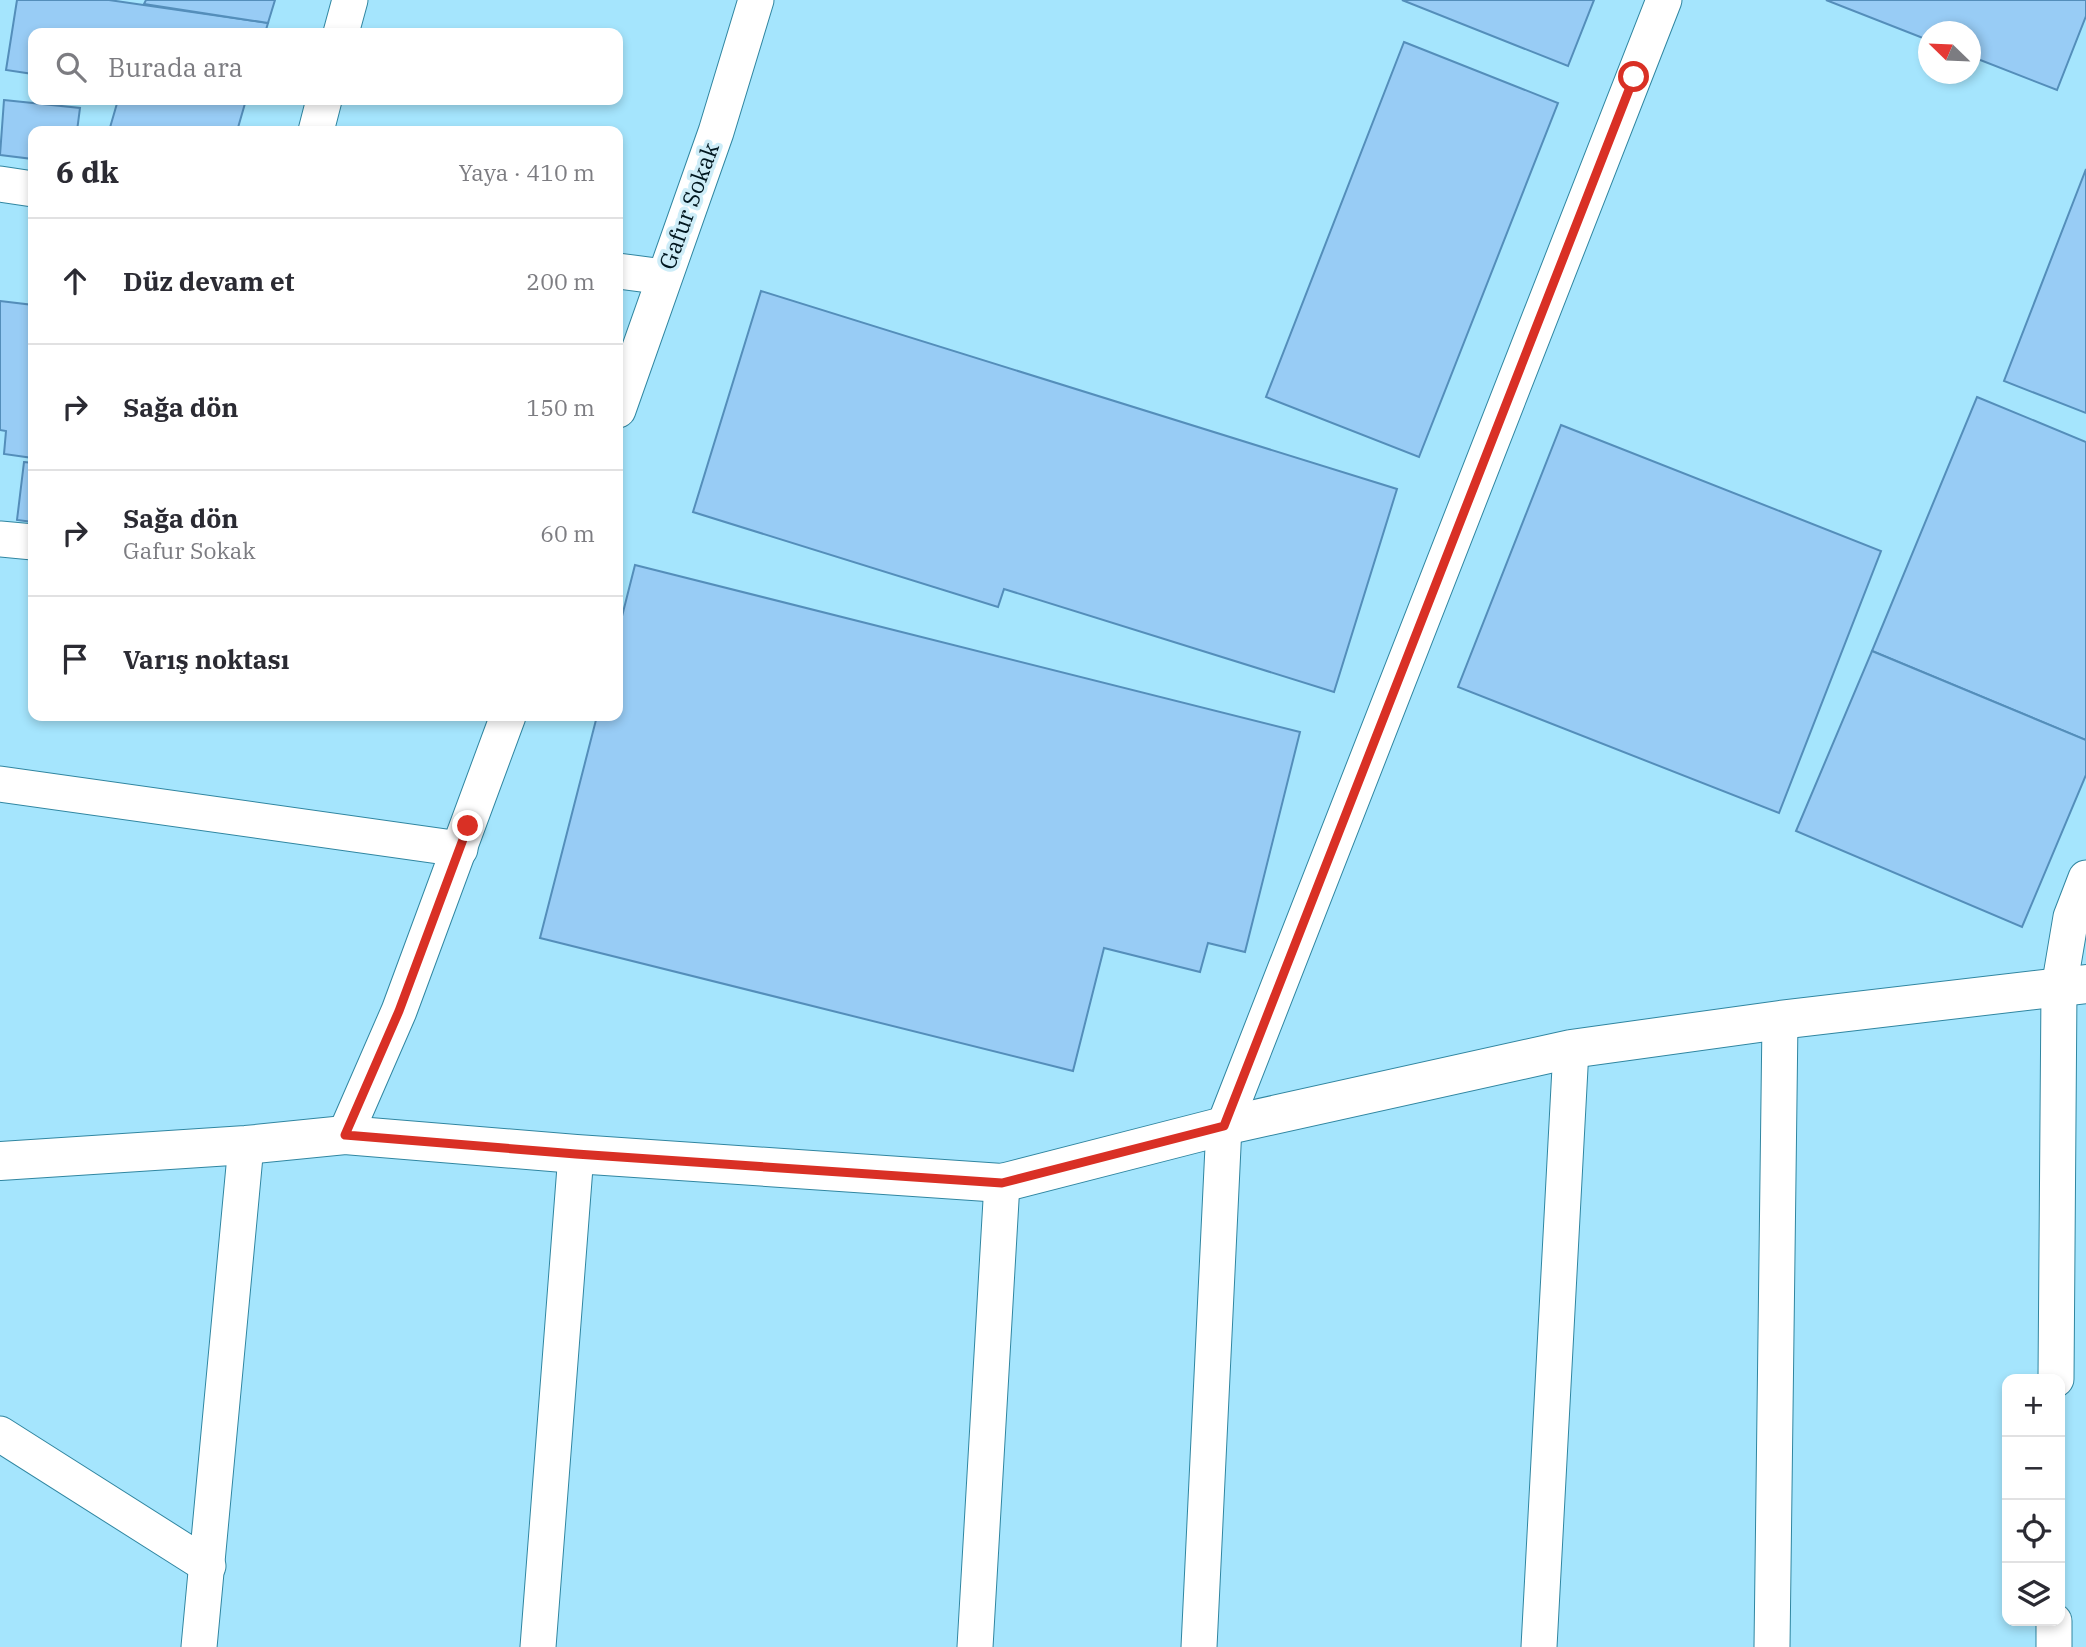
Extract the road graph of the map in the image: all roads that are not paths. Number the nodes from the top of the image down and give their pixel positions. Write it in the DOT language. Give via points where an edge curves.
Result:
graph roads {
  1 [pos="350,0"];
  2 [pos="756,0"];
  3 [pos="1664,0"];
  4 [pos="342,28"];
  5 [pos="323,105"];
  6 [pos="317,126"];
  7 [pos="0,184"];
  8 [pos="28,188"];
  9 [pos="623,272"];
  10 [pos="664,277"];
  11 [pos="623,396"];
  12 [pos="0,539"];
  13 [pos="28,542"];
  14 [pos="506,721"];
  15 [pos="0,784"];
  16 [pos="460,849"];
  17 [pos="2086,878"];
  18 [pos="2072,986"];
  19 [pos="1780,1020"];
  20 [pos="1571,1049"];
  21 [pos="1224,1126"];
  22 [pos="345,1135"];
  23 [pos="246,1145"];
  24 [pos="576,1154"];
  25 [pos="0,1161"];
  26 [pos="1002,1183"];
  27 [pos="2056,1374"];
  28 [pos="0,1434"];
  29 [pos="208,1566"];
  30 [pos="2054,1626"];
  31 [pos="199,1647"];
  32 [pos="538,1647"];
  33 [pos="975,1647"];
  34 [pos="1199,1647"];
  35 [pos="1539,1647"];
  36 [pos="1772,1647"];
  37 [pos="2054,1647"];
  1 -- 4 [label="street"];
  2 -- 10 [label="street, Gafur Sokak" via="716,132"];
  3 -- 21 [label="street"];
  5 -- 6 [label="street"];
  7 -- 8 [label="street"];
  9 -- 10 [label="street"];
  10 -- 11 [label="street, Gafur Sokak"];
  12 -- 13 [label="street"];
  14 -- 16 [label="street"];
  15 -- 16 [label="street"];
  16 -- 22 [label="street" via="399,1011"];
  17 -- 18 [label="street" via="2071,917"];
  18 -- 19 [label="street"];
  18 -- 27 [label="street"];
  19 -- 20 [label="street"];
  19 -- 36 [label="street"];
  20 -- 21 [label="street"];
  20 -- 35 [label="street"];
  21 -- 26 [label="street"];
  21 -- 34 [label="street"];
  22 -- 23 [label="street"];
  22 -- 24 [label="street"];
  23 -- 25 [label="street"];
  23 -- 29 [label="street"];
  24 -- 26 [label="street"];
  24 -- 32 [label="street"];
  26 -- 33 [label="street"];
  28 -- 29 [label="street"];
  29 -- 31 [label="street"];
  30 -- 37 [label="street"];
}
